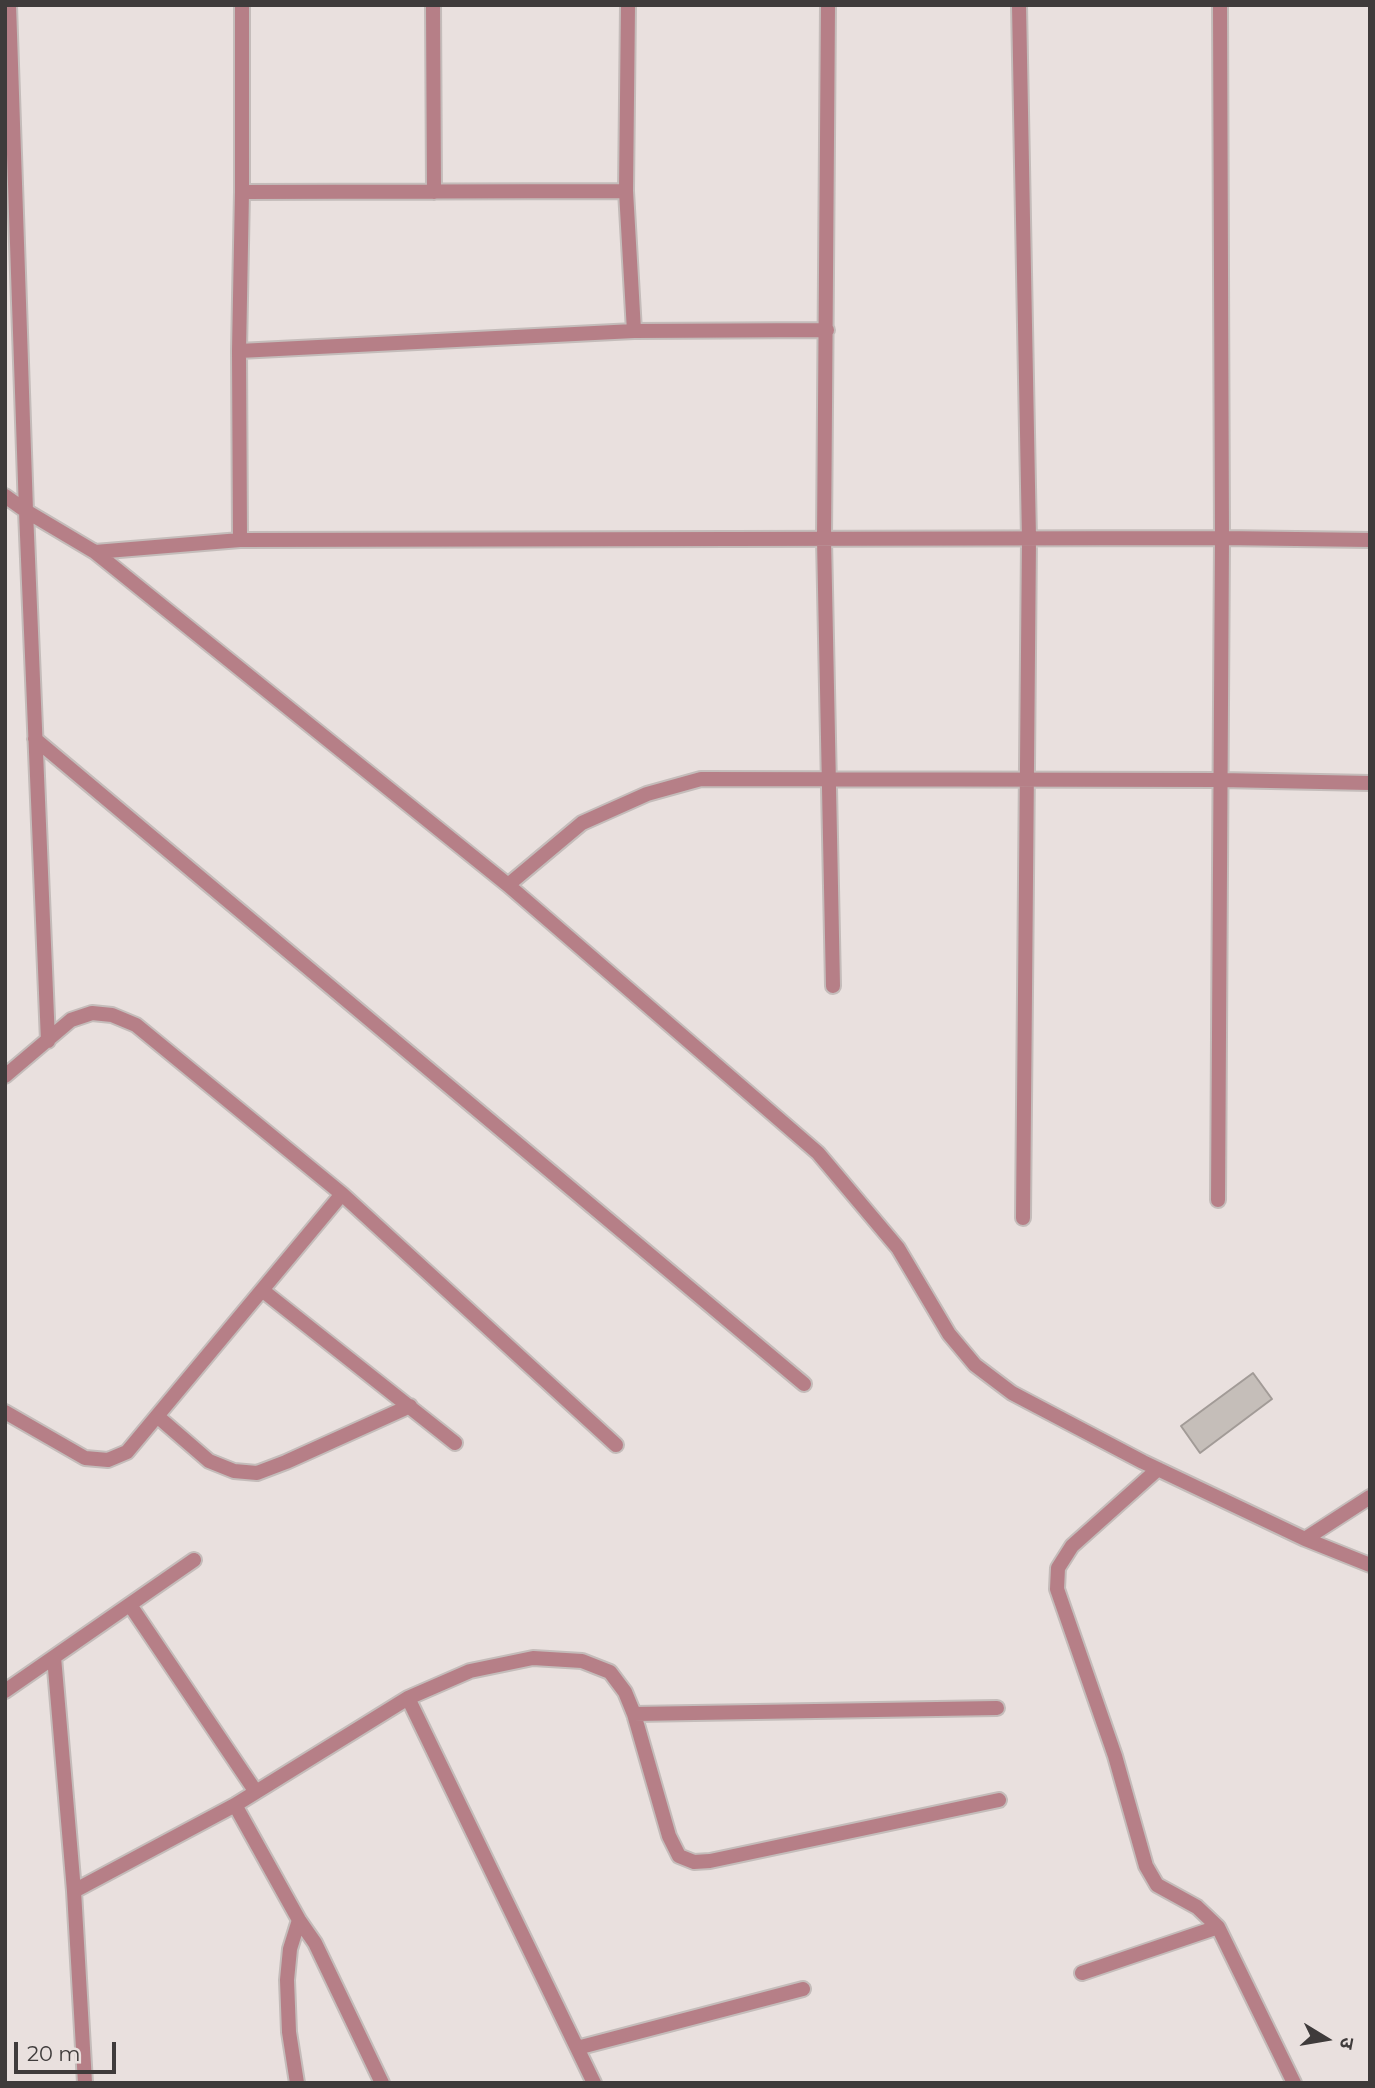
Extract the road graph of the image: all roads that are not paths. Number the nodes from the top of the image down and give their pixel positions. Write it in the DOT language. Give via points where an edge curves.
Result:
graph roads {
  1 [pos="9,5"];
  2 [pos="242,5"];
  3 [pos="433,5"];
  4 [pos="628,5"];
  5 [pos="828,5"];
  6 [pos="1019,5"];
  7 [pos="1220,5"];
  8 [pos="626,191"];
  9 [pos="242,192"];
  10 [pos="434,192"];
  11 [pos="827,330"];
  12 [pos="634,331"];
  13 [pos="239,351"];
  14 [pos="5,496"];
  15 [pos="26,511"];
  16 [pos="1222,538"];
  17 [pos="824,539"];
  18 [pos="1029,539"];
  19 [pos="240,540"];
  20 [pos="1370,540"];
  21 [pos="95,552"];
  22 [pos="35,739"];
  23 [pos="830,779"];
  24 [pos="1027,779"];
  25 [pos="1221,780"];
  26 [pos="1370,783"];
  27 [pos="508,885"];
  28 [pos="833,986"];
  29 [pos="48,1041"];
  30 [pos="5,1076"];
  31 [pos="342,1194"];
  32 [pos="1218,1200"];
  33 [pos="1023,1218"];
  34 [pos="262,1290"];
  35 [pos="804,1384"];
  36 [pos="410,1406"];
  37 [pos="5,1412"];
  38 [pos="157,1416"];
  39 [pos="455,1443"];
  40 [pos="616,1445"];
  41 [pos="1158,1468"];
  42 [pos="1370,1497"];
  43 [pos="1305,1539"];
  44 [pos="194,1560"];
  45 [pos="1370,1565"];
  46 [pos="130,1605"];
  47 [pos="54,1657"];
  48 [pos="5,1691"];
  49 [pos="408,1698"];
  50 [pos="996,1708"];
  51 [pos="634,1714"];
  52 [pos="256,1793"];
  53 [pos="999,1800"];
  54 [pos="235,1805"];
  55 [pos="74,1891"];
  56 [pos="299,1920"];
  57 [pos="1218,1927"];
  58 [pos="1082,1973"];
  59 [pos="803,1989"];
  60 [pos="578,2048"];
  61 [pos="85,2083"];
  62 [pos="297,2083"];
  63 [pos="382,2083"];
  64 [pos="594,2083"];
  65 [pos="1294,2083"];
  1 -- 15 [label="street"];
  2 -- 9 [label="street"];
  3 -- 10 [label="street"];
  4 -- 8 [label="street"];
  5 -- 11 [label="street"];
  6 -- 18 [label="street"];
  7 -- 16 [label="street"];
  8 -- 10 [label="street"];
  8 -- 12 [label="street"];
  9 -- 10 [label="street"];
  9 -- 13 [label="street"];
  11 -- 12 [label="street"];
  11 -- 17 [label="street"];
  12 -- 13 [label="street"];
  13 -- 19 [label="street"];
  14 -- 15 [label="street"];
  15 -- 21 [label="street"];
  15 -- 22 [label="street"];
  16 -- 18 [label="street"];
  16 -- 20 [label="street"];
  16 -- 25 [label="street"];
  17 -- 18 [label="street"];
  17 -- 19 [label="street"];
  17 -- 23 [label="street"];
  18 -- 24 [label="street"];
  19 -- 21 [label="street"];
  21 -- 27 [label="street"];
  22 -- 29 [label="street"];
  22 -- 35 [label="street"];
  23 -- 24 [label="street"];
  23 -- 27 [label="street" via="701,779 647,794 582,822"];
  23 -- 28 [label="street"];
  24 -- 25 [label="street"];
  24 -- 33 [label="street"];
  25 -- 26 [label="street"];
  25 -- 32 [label="street"];
  27 -- 41 [label="street" via="818,1153 898,1248 975,1366 1012,1393"];
  29 -- 30 [label="street"];
  29 -- 31 [label="street" via="71,1020 92,1013 113,1015 136,1025"];
  31 -- 34 [label="street"];
  31 -- 40 [label="street"];
  34 -- 36 [label="street"];
  34 -- 38 [label="street"];
  36 -- 38 [label="street" via="257,1473 233,1471 209,1461"];
  36 -- 39 [label="street"];
  37 -- 38 [label="street" via="85,1458 108,1460 127,1452"];
  41 -- 43 [label="street"];
  41 -- 57 [label="street" via="1072,1546 1058,1568 1057,1589 1115,1756 1146,1866 1157,1885 1197,1907"];
  42 -- 43 [label="street"];
  43 -- 45 [label="street"];
  44 -- 46 [label="street"];
  46 -- 47 [label="street"];
  46 -- 52 [label="street"];
  47 -- 48 [label="street"];
  47 -- 55 [label="street"];
  49 -- 51 [label="street" via="470,1671 533,1658 582,1661 610,1672"];
  49 -- 52 [label="street"];
  49 -- 60 [label="street"];
  50 -- 51 [label="street"];
  51 -- 53 [label="street" via="669,1836 679,1856 694,1862"];
  52 -- 54 [label="street"];
  54 -- 55 [label="street"];
  54 -- 56 [label="street"];
  55 -- 61 [label="street"];
  56 -- 62 [label="street" via="287,1980"];
  56 -- 63 [label="street" via="315,1943"];
  57 -- 58 [label="street"];
  57 -- 65 [label="street"];
  59 -- 60 [label="street"];
  60 -- 64 [label="street"];
}
